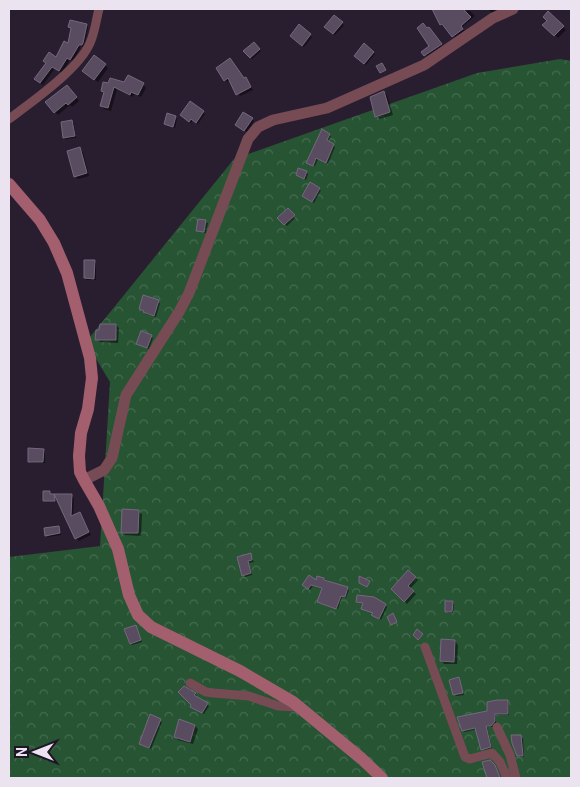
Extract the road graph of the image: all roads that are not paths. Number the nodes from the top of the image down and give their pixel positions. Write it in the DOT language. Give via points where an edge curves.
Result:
graph roads {
  1 [pos="99,9"];
  2 [pos="513,9"];
  3 [pos="9,119"];
  4 [pos="9,184"];
  5 [pos="84,480"];
  6 [pos="425,647"];
  7 [pos="190,683"];
  8 [pos="299,707"];
  9 [pos="497,727"];
  10 [pos="382,778"];
  11 [pos="507,778"];
  12 [pos="516,778"];
  1 -- 3 [label="street" via="84,55"];
  2 -- 5 [label="street" via="493,18 424,65 327,108 273,120 258,127 248,139 189,293 126,395 112,458 104,470"];
  4 -- 5 [label="main road" via="40,220 54,243 67,273 90,358 92,388 79,456"];
  5 -- 8 [label="main road" via="118,549 128,595 138,615 151,627 240,671"];
  6 -- 11 [label="street" via="465,757 470,759 492,753"];
  7 -- 8 [label="street" via="214,694 249,696 278,706"];
  8 -- 10 [label="main road"];
  9 -- 12 [label="street"];
}
